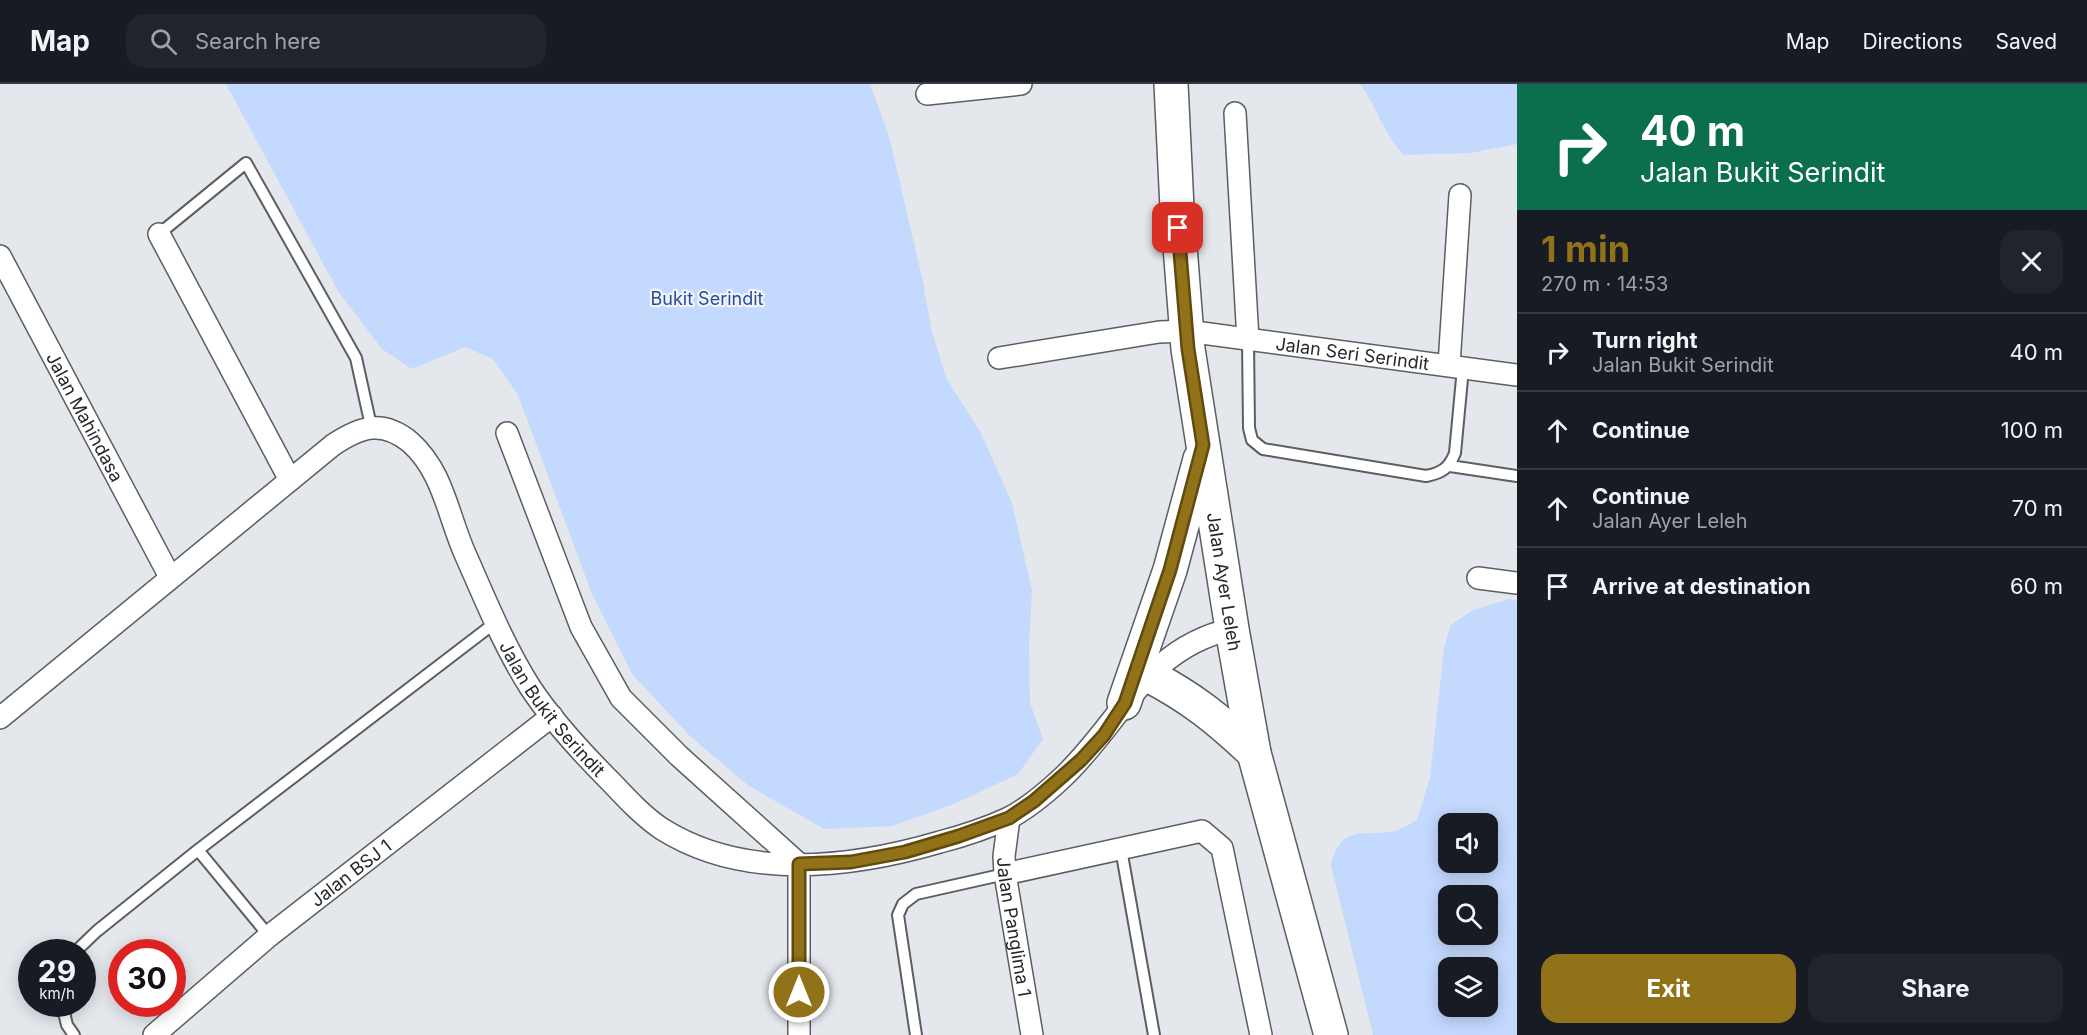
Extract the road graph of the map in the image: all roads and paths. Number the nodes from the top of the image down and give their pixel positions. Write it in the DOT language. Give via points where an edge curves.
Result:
graph roads {
  1 [pos="1021,84"];
  2 [pos="1172,84"];
  3 [pos="927,94"];
  4 [pos="1235,113"];
  5 [pos="1460,195"];
  6 [pos="159,234"];
  7 [pos="0,256"];
  8 [pos="1187,331"];
  9 [pos="1248,340"];
  10 [pos="999,358"];
  11 [pos="1456,367"];
  12 [pos="1517,375"];
  13 [pos="371,426"];
  14 [pos="507,434"];
  15 [pos="1203,445"];
  16 [pos="1450,466"];
  17 [pos="1517,476"];
  18 [pos="290,480"];
  19 [pos="170,577"];
  20 [pos="1478,578"];
  21 [pos="1517,582"];
  22 [pos="496,622"];
  23 [pos="1232,629"];
  24 [pos="1148,675"];
  25 [pos="1125,703"];
  26 [pos="552,716"];
  27 [pos="0,718"];
  28 [pos="1254,753"];
  29 [pos="1009,818"];
  30 [pos="1121,849"];
  31 [pos="198,850"];
  32 [pos="799,864"];
  33 [pos="1005,874"];
  34 [pos="269,936"];
  35 [pos="89,939"];
  36 [pos="65,1017"];
  37 [pos="74,1035"];
  38 [pos="154,1035"];
  39 [pos="800,1035"];
  40 [pos="916,1035"];
  41 [pos="1032,1035"];
  42 [pos="1154,1035"];
  43 [pos="1261,1035"];
  44 [pos="1331,1035"];
  1 -- 3 [label="street"];
  2 -- 8 [label="main road, Jalan Ayer Leleh" via="1176,208"];
  4 -- 9 [label="street"];
  5 -- 11 [label="street"];
  6 -- 13 [label="lane" via="246,163 356,358"];
  6 -- 18 [label="street"];
  7 -- 19 [label="street, Jalan Mahindasa"];
  8 -- 9 [label="street, Jalan Seri Serindit"];
  8 -- 10 [label="street, Jalan Seri Serindit"];
  8 -- 15 [label="main road, Jalan Ayer Leleh"];
  9 -- 11 [label="street, Jalan Seri Serindit"];
  9 -- 16 [label="lane" via="1249,428 1252,440 1263,449 1426,476 1440,474"];
  11 -- 12 [label="street, Jalan Seri Serindit"];
  11 -- 16 [label="lane" via="1455,453"];
  13 -- 18 [label="street" via="333,445"];
  13 -- 22 [label="street, Jalan Bukit Serindit" via="390,430 409,441 426,460 440,482 464,552"];
  14 -- 32 [label="street" via="581,627 621,698 678,756"];
  15 -- 23 [label="main road, Jalan Ayer Leleh"];
  15 -- 25 [label="main road" via="1170,570"];
  16 -- 17 [label="lane"];
  18 -- 19 [label="street"];
  19 -- 27 [label="street"];
  20 -- 21 [label="street"];
  22 -- 26 [label="street, Jalan Bukit Serindit" via="530,686"];
  22 -- 31 [label="lane"];
  23 -- 24 [label="street, Jalan Bukit Serindit" via="1205,635"];
  23 -- 28 [label="main road, Jalan Ayer Leleh"];
  24 -- 25 [label="street, Jalan Bukit Serindit"];
  24 -- 28 [label="main road" via="1213,714"];
  25 -- 29 [label="street, Jalan Bukit Serindit" via="1081,760"];
  26 -- 32 [label="street, Jalan Bukit Serindit" via="603,774 664,830 705,849 749,862"];
  26 -- 34 [label="street, Jalan BSJ 1"];
  28 -- 44 [label="main road, Jalan Ayer Leleh"];
  29 -- 32 [label="street, Jalan Bukit Serindit" via="905,852 851,862"];
  29 -- 33 [label="street, Jalan Panglima 1"];
  30 -- 33 [label="street"];
  30 -- 42 [label="lane"];
  30 -- 43 [label="street" via="1202,831 1222,848"];
  31 -- 34 [label="lane"];
  31 -- 35 [label="lane"];
  32 -- 39 [label="street"];
  33 -- 40 [label="lane" via="916,894 903,904 898,915"];
  33 -- 41 [label="street, Jalan Panglima 1"];
  34 -- 38 [label="street, Jalan BSJ 1"];
  36 -- 37 [label="lane"];
}
